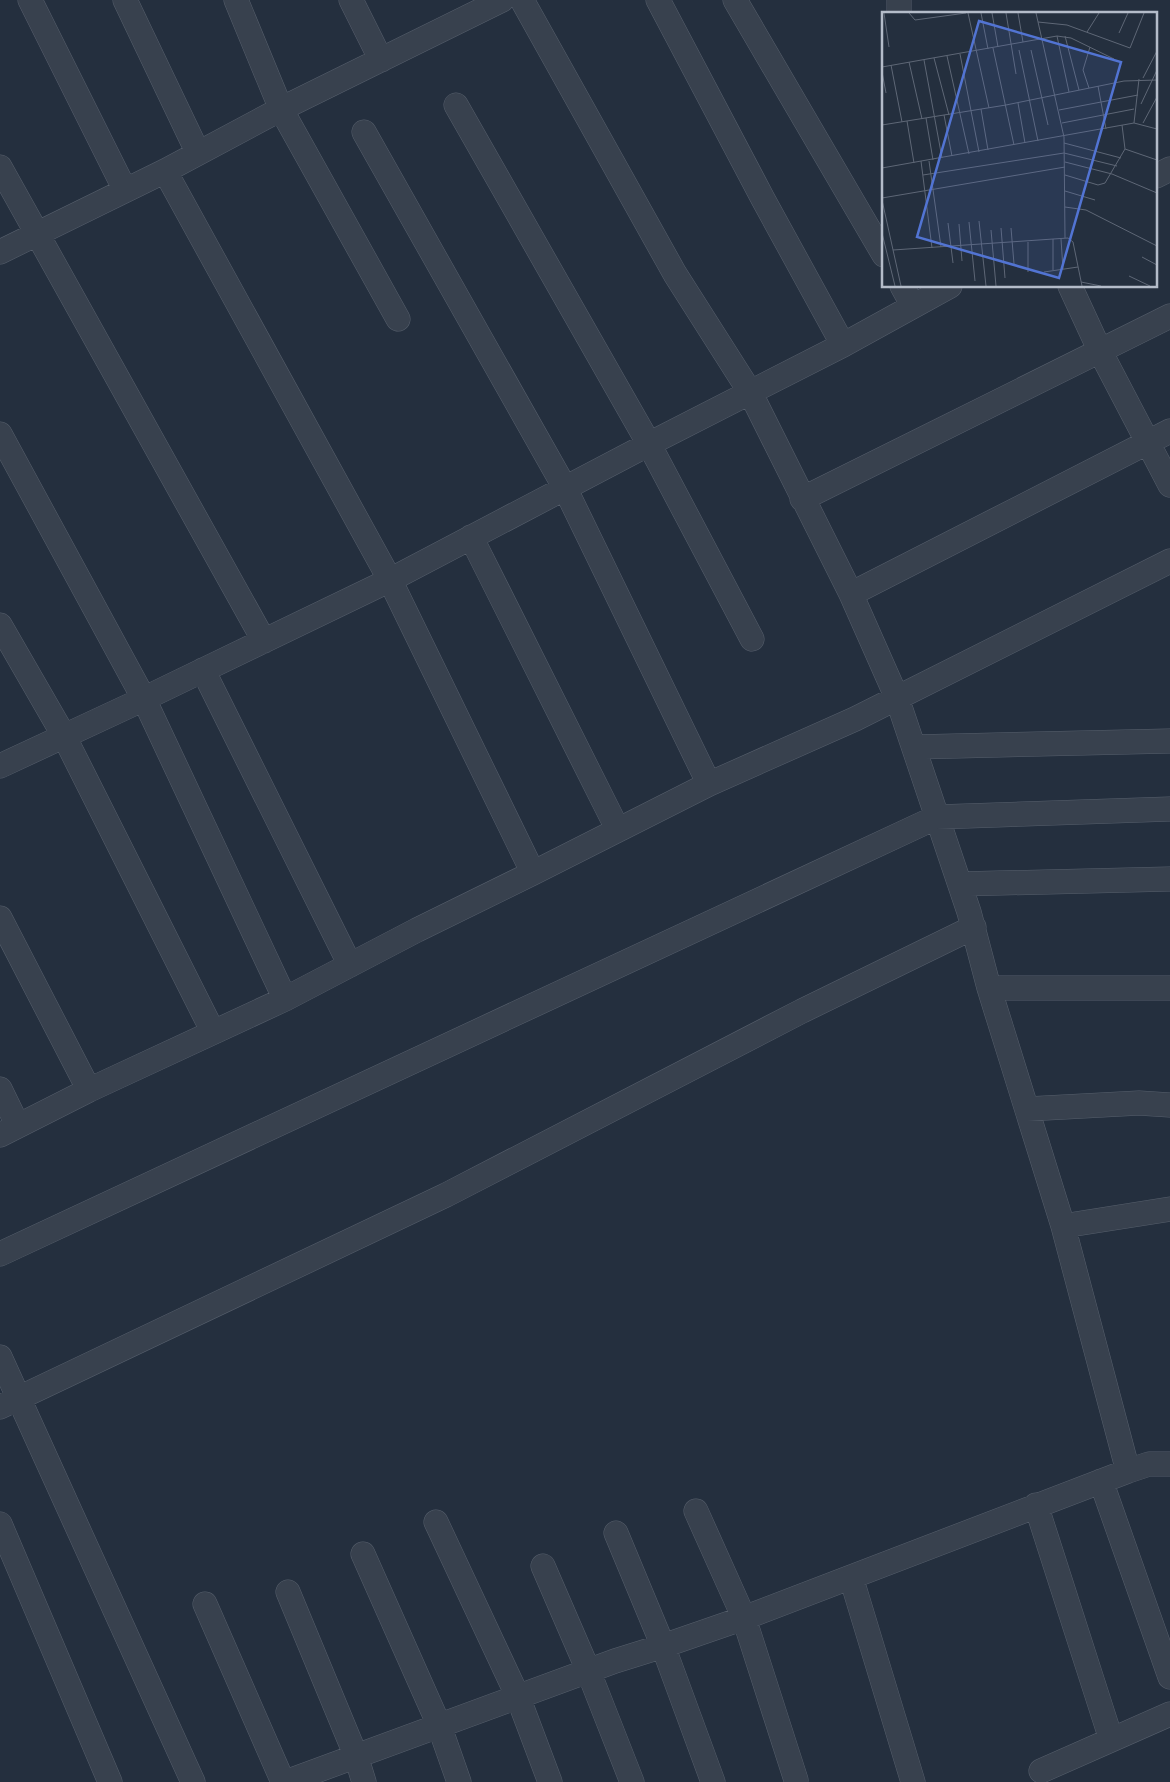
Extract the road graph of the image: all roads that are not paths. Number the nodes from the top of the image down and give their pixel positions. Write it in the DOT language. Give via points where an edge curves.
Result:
graph roads {
  1 [pos="30,0"];
  2 [pos="124,0"];
  3 [pos="236,0"];
  4 [pos="351,0"];
  5 [pos="502,0"];
  6 [pos="522,0"];
  7 [pos="658,0"];
  8 [pos="735,0"];
  9 [pos="381,60"];
  10 [pos="456,105"];
  11 [pos="281,109"];
  12 [pos="364,132"];
  13 [pos="198,153"];
  14 [pos="0,167"];
  15 [pos="1170,169"];
  16 [pos="165,171"];
  17 [pos="1158,175"];
  18 [pos="125,190"];
  19 [pos="37,234"];
  20 [pos="0,252"];
  21 [pos="882,252"];
  22 [pos="941,288"];
  23 [pos="1071,288"];
  24 [pos="907,296"];
  25 [pos="1170,316"];
  26 [pos="398,319"];
  27 [pos="843,345"];
  28 [pos="1100,351"];
  29 [pos="750,392"];
  30 [pos="1170,431"];
  31 [pos="0,434"];
  32 [pos="1147,442"];
  33 [pos="649,444"];
  34 [pos="1170,485"];
  35 [pos="565,488"];
  36 [pos="802,499"];
  37 [pos="470,537"];
  38 [pos="1170,561"];
  39 [pos="390,580"];
  40 [pos="851,594"];
  41 [pos="0,625"];
  42 [pos="752,639"];
  43 [pos="264,641"];
  44 [pos="203,670"];
  45 [pos="897,698"];
  46 [pos="144,699"];
  47 [pos="64,736"];
  48 [pos="1170,741"];
  49 [pos="914,747"];
  50 [pos="0,766"];
  51 [pos="709,784"];
  52 [pos="1170,809"];
  53 [pos="937,818"];
  54 [pos="618,830"];
  55 [pos="533,873"];
  56 [pos="1170,879"];
  57 [pos="960,884"];
  58 [pos="0,918"];
  59 [pos="974,927"];
  60 [pos="350,965"];
  61 [pos="989,988"];
  62 [pos="1170,988"];
  63 [pos="285,999"];
  64 [pos="214,1032"];
  65 [pos="0,1089"];
  66 [pos="89,1090"];
  67 [pos="1170,1105"];
  68 [pos="1027,1109"];
  69 [pos="9,1131"];
  70 [pos="1170,1209"];
  71 [pos="1063,1226"];
  72 [pos="0,1254"];
  73 [pos="0,1357"];
  74 [pos="9,1403"];
  75 [pos="1170,1464"];
  76 [pos="1128,1471"];
  77 [pos="1101,1481"];
  78 [pos="1036,1505"];
  79 [pos="696,1511"];
  80 [pos="436,1522"];
  81 [pos="0,1524"];
  82 [pos="616,1533"];
  83 [pos="363,1554"];
  84 [pos="543,1566"];
  85 [pos="851,1577"];
  86 [pos="288,1592"];
  87 [pos="205,1604"];
  88 [pos="744,1618"];
  89 [pos="663,1646"];
  90 [pos="588,1670"];
  91 [pos="1170,1677"];
  92 [pos="518,1697"];
  93 [pos="1170,1714"];
  94 [pos="439,1725"];
  95 [pos="1111,1740"];
  96 [pos="356,1756"];
  97 [pos="1041,1771"];
  98 [pos="796,1780"];
  99 [pos="110,1782"];
  100 [pos="193,1782"];
  101 [pos="284,1782"];
  102 [pos="364,1782"];
  103 [pos="459,1782"];
  104 [pos="550,1782"];
  105 [pos="632,1782"];
  106 [pos="713,1782"];
  107 [pos="914,1782"];
  1 -- 18 [label="street"];
  2 -- 13 [label="street"];
  3 -- 11 [label="street"];
  4 -- 9 [label="street"];
  5 -- 9 [label="street"];
  6 -- 29 [label="street" via="675,274"];
  7 -- 27 [label="street"];
  8 -- 21 [label="street"];
  9 -- 11 [label="street"];
  10 -- 33 [label="street"];
  11 -- 13 [label="street"];
  11 -- 26 [label="street"];
  12 -- 35 [label="street"];
  13 -- 16 [label="street"];
  14 -- 19 [label="street"];
  15 -- 17 [label="street"];
  16 -- 18 [label="street"];
  16 -- 39 [label="street"];
  18 -- 19 [label="street"];
  19 -- 20 [label="street"];
  19 -- 43 [label="street"];
  22 -- 24 [label="street"];
  23 -- 28 [label="street"];
  24 -- 27 [label="street"];
  25 -- 28 [label="street"];
  27 -- 29 [label="street"];
  28 -- 32 [label="street"];
  28 -- 36 [label="street"];
  29 -- 33 [label="street"];
  29 -- 36 [label="street"];
  30 -- 32 [label="street"];
  31 -- 46 [label="street"];
  32 -- 34 [label="street"];
  32 -- 40 [label="street"];
  33 -- 35 [label="street"];
  33 -- 42 [label="street"];
  35 -- 37 [label="street"];
  35 -- 51 [label="street"];
  36 -- 40 [label="street"];
  37 -- 39 [label="street"];
  37 -- 54 [label="street"];
  38 -- 45 [label="street"];
  39 -- 43 [label="street"];
  39 -- 55 [label="street"];
  40 -- 45 [label="street"];
  41 -- 47 [label="street"];
  43 -- 44 [label="street"];
  44 -- 46 [label="street"];
  44 -- 60 [label="street"];
  45 -- 49 [label="street"];
  45 -- 51 [label="street"];
  46 -- 47 [label="street"];
  46 -- 63 [label="street"];
  47 -- 50 [label="street"];
  47 -- 64 [label="street"];
  48 -- 49 [label="street"];
  49 -- 53 [label="street"];
  51 -- 54 [label="street"];
  52 -- 53 [label="street"];
  53 -- 57 [label="street"];
  53 -- 72 [label="street"];
  54 -- 55 [label="street"];
  55 -- 60 [label="street"];
  56 -- 57 [label="street"];
  57 -- 59 [label="street"];
  58 -- 66 [label="street"];
  59 -- 61 [label="street"];
  59 -- 74 [label="street" via="446,1195"];
  60 -- 63 [label="street"];
  61 -- 62 [label="street"];
  61 -- 68 [label="street"];
  63 -- 64 [label="street"];
  64 -- 66 [label="street"];
  65 -- 69 [label="street"];
  66 -- 69 [label="street"];
  67 -- 68 [label="street" via="1139,1103"];
  68 -- 71 [label="street"];
  70 -- 71 [label="street"];
  71 -- 76 [label="street"];
  73 -- 74 [label="street"];
  74 -- 100 [label="street"];
  75 -- 76 [label="street" via="1149,1464"];
  76 -- 77 [label="street"];
  77 -- 78 [label="street"];
  77 -- 91 [label="street"];
  78 -- 85 [label="street"];
  78 -- 95 [label="street"];
  79 -- 88 [label="street"];
  80 -- 92 [label="street"];
  81 -- 99 [label="street"];
  82 -- 89 [label="street"];
  83 -- 94 [label="street"];
  84 -- 90 [label="street"];
  85 -- 88 [label="street"];
  85 -- 107 [label="street"];
  86 -- 96 [label="street"];
  87 -- 101 [label="street"];
  88 -- 89 [label="street"];
  88 -- 98 [label="street"];
  89 -- 90 [label="street"];
  89 -- 106 [label="street"];
  90 -- 92 [label="street"];
  90 -- 105 [label="street"];
  92 -- 94 [label="street"];
  92 -- 104 [label="street"];
  93 -- 95 [label="street"];
  94 -- 96 [label="street"];
  94 -- 103 [label="street"];
  95 -- 97 [label="street"];
  96 -- 101 [label="street"];
  96 -- 102 [label="street"];
}
